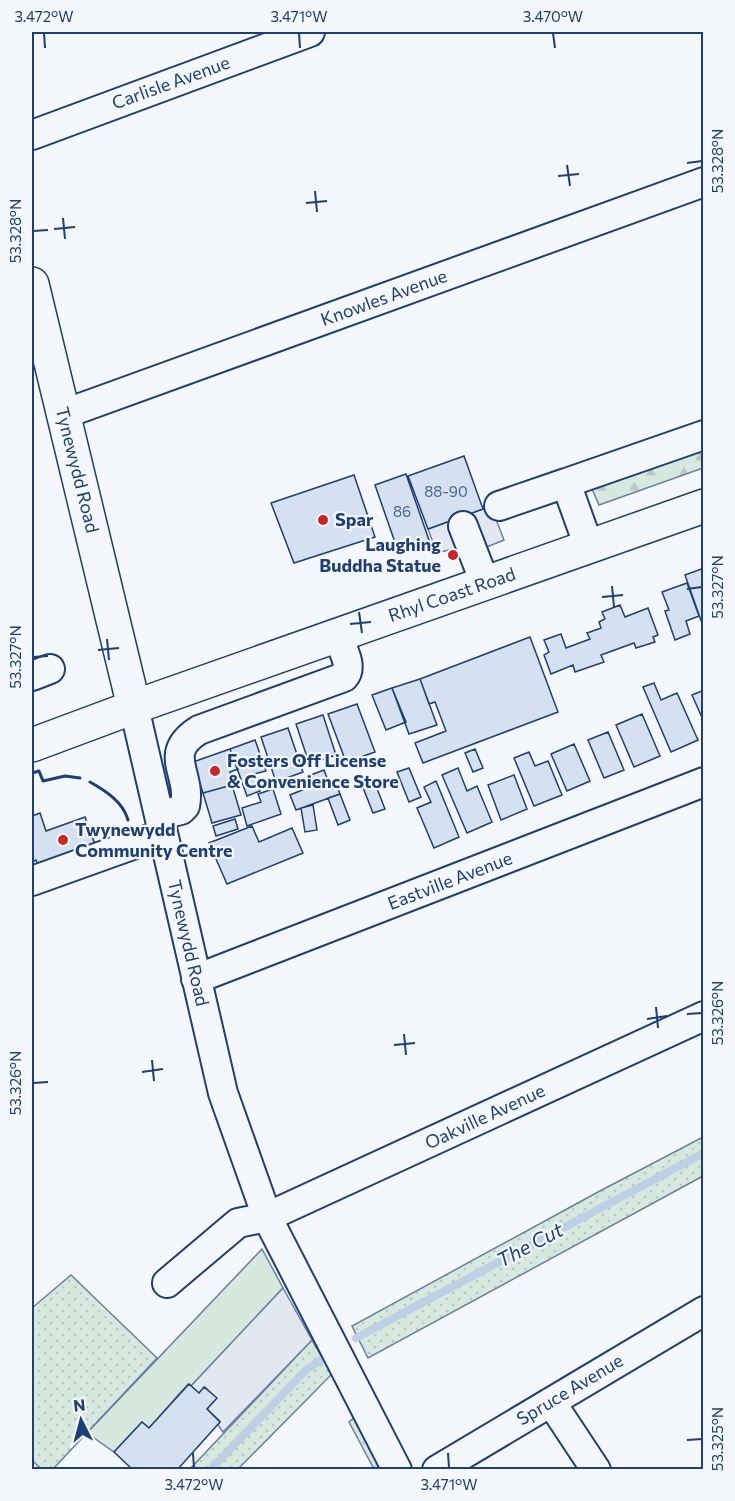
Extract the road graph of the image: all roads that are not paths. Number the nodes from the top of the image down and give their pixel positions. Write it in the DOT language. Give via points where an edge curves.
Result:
graph roads {
  1 [pos="310,32"];
  2 [pos="32,135"];
  3 [pos="704,182"];
  4 [pos="32,284"];
  5 [pos="40,352"];
  6 [pos="64,414"];
  7 [pos="704,435"];
  8 [pos="566,483"];
  9 [pos="499,506"];
  10 [pos="704,506"];
  11 [pos="463,526"];
  12 [pos="589,546"];
  13 [pos="485,583"];
  14 [pos="337,635"];
  15 [pos="135,707"];
  16 [pos="32,745"];
  17 [pos="704,782"];
  18 [pos="161,825"];
  19 [pos="32,881"];
  20 [pos="196,979"];
  21 [pos="704,1016"];
  22 [pos="267,1217"];
  23 [pos="166,1283"];
  24 [pos="704,1311"];
  25 [pos="551,1402"];
  26 [pos="397,1470"];
  27 [pos="437,1470"];
  28 [pos="596,1470"];
  1 -- 2 [label="street, Carlisle Avenue"];
  3 -- 6 [label="street, Knowles Avenue"];
  4 -- 5 [label="main road, Tynewydd Road"];
  5 -- 6 [label="main road, Tynewydd Road"];
  6 -- 15 [label="main road, Tynewydd Road"];
  7 -- 8 [label="street"];
  8 -- 9 [label="street"];
  8 -- 12 [label="street"];
  10 -- 12 [label="main road, Rhyl Coast Road"];
  11 -- 13 [label="street"];
  12 -- 13 [label="main road, Rhyl Coast Road"];
  13 -- 14 [label="main road, Rhyl Coast Road"];
  14 -- 15 [label="main road, Rhyl Coast Road"];
  14 -- 18 [label="street" via="349,666 344,676 199,730 182,744 178,757 185,806"];
  15 -- 16 [label="main road, Rhyl Coast Road"];
  15 -- 18 [label="street, Tynewydd Road"];
  17 -- 20 [label="street, Eastville Avenue"];
  18 -- 19 [label="street"];
  18 -- 20 [label="street, Tynewydd Road"];
  20 -- 22 [label="street, Tynewydd Road" via="223,1093"];
  21 -- 22 [label="street, Oakville Avenue"];
  22 -- 23 [label="street, Oakville Avenue" via="238,1222"];
  22 -- 26 [label="street, Tynewydd Road"];
  24 -- 25 [label="street, Spruce Avenue"];
  25 -- 27 [label="street, Spruce Avenue"];
  25 -- 28 [label="street"];
}
